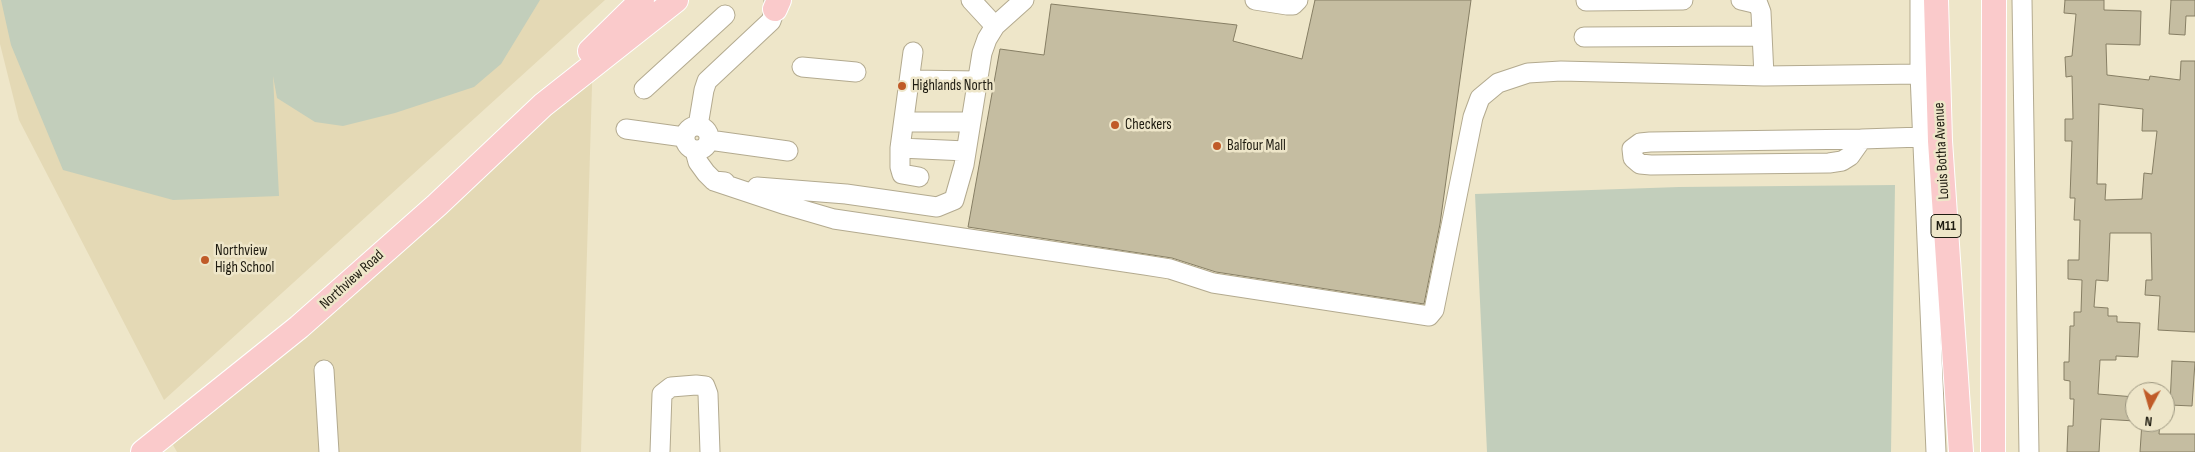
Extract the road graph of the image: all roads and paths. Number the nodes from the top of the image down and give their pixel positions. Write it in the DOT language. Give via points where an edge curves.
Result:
graph roads {
  1 [pos="642,0"];
  2 [pos="676,0"];
  3 [pos="971,0"];
  4 [pos="1255,0"];
  5 [pos="1298,0"];
  6 [pos="1683,0"];
  7 [pos="1742,0"];
  8 [pos="1920,0"];
  9 [pos="1936,0"];
  10 [pos="1994,0"];
  11 [pos="2022,0"];
  12 [pos="1022,1"];
  13 [pos="1586,1"];
  14 [pos="776,3"];
  15 [pos="725,15"];
  16 [pos="995,26"];
  17 [pos="1762,36"];
  18 [pos="1584,38"];
  19 [pos="913,52"];
  20 [pos="802,67"];
  21 [pos="856,72"];
  22 [pos="1920,74"];
  23 [pos="1764,76"];
  24 [pos="911,80"];
  25 [pos="978,81"];
  26 [pos="644,89"];
  27 [pos="543,105"];
  28 [pos="904,122"];
  29 [pos="971,122"];
  30 [pos="626,129"];
  31 [pos="1922,137"];
  32 [pos="697,138"];
  33 [pos="1862,139"];
  34 [pos="900,148"];
  35 [pos="788,151"];
  36 [pos="966,151"];
  37 [pos="919,177"];
  38 [pos="714,181"];
  39 [pos="324,370"];
  40 [pos="151,450"];
  41 [pos="329,452"];
  42 [pos="660,452"];
  43 [pos="710,452"];
  44 [pos="1936,452"];
  45 [pos="1961,452"];
  46 [pos="1994,452"];
  47 [pos="2029,452"];
  1 -- 27 [label="main road, Northview Road" via="591,50"];
  2 -- 27 [label="main road, Northview Road"];
  3 -- 16 [label="street"];
  4 -- 5 [label="street" via="1287,5"];
  6 -- 13 [label="street"];
  7 -- 17 [label="street" via="1752,1 1760,8"];
  8 -- 22 [label="street, Louis Botha Avenue"];
  9 -- 45 [label="main road, Louis Botha Avenue / M11" via="1940,141"];
  10 -- 46 [label="main road"];
  11 -- 47 [label="street"];
  12 -- 16 [label="street"];
  14 -- 32 [label="street" via="771,21 708,81"];
  15 -- 26 [label="street"];
  16 -- 25 [label="street" via="982,53"];
  17 -- 18 [label="street"];
  17 -- 23 [label="street"];
  19 -- 24 [label="street"];
  20 -- 21 [label="street"];
  22 -- 23 [label="street"];
  22 -- 31 [label="street, Louis Botha Avenue"];
  23 -- 38 [label="street" via="1561,71 1528,73 1498,83 1480,98 1473,117 1434,310 1429,316 1213,283 1170,269 834,219"];
  24 -- 25 [label="street"];
  24 -- 28 [label="street"];
  25 -- 29 [label="street"];
  27 -- 40 [label="main road, Northview Road" via="437,205 299,327"];
  28 -- 29 [label="street"];
  28 -- 34 [label="street"];
  29 -- 36 [label="street"];
  30 -- 32 [label="street"];
  31 -- 33 [label="street"];
  31 -- 44 [label="street, Louis Botha Avenue"];
  32 -- 35 [label="street"];
  32 -- 38 [label="street" via="698,162"];
  33 -- 33 [label="street" via="1850,156 1830,163 1651,165 1640,164 1633,158 1632,149 1640,143 1650,142"];
  34 -- 36 [label="street"];
  34 -- 37 [label="street" via="902,174"];
  36 -- 38 [label="street" via="954,200 937,207"];
  39 -- 41 [label="street"];
  42 -- 43 [label="street" via="662,394 670,387 696,385 705,386 708,394"];
}
